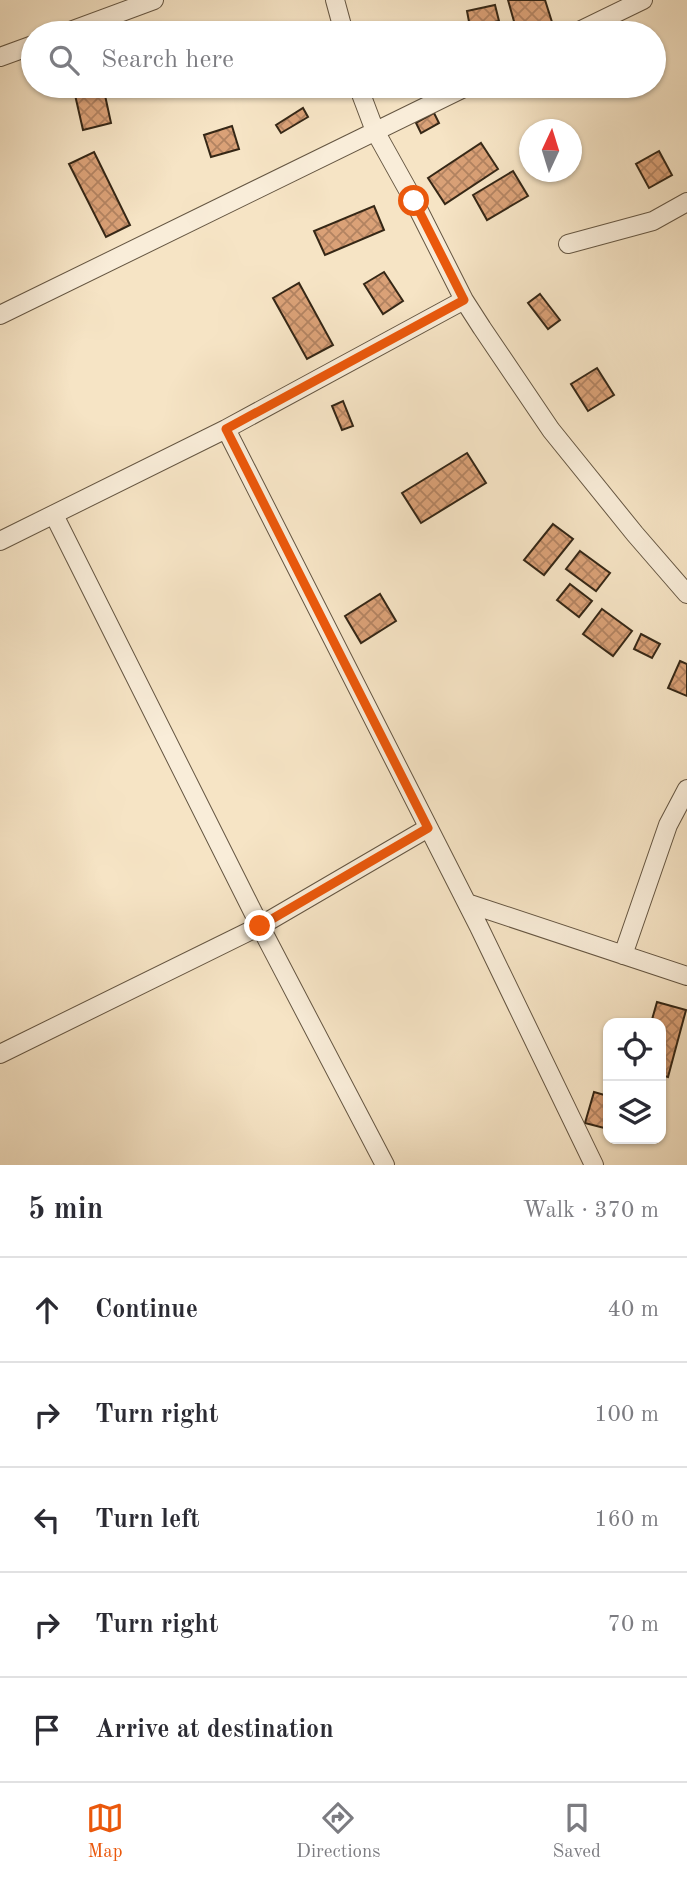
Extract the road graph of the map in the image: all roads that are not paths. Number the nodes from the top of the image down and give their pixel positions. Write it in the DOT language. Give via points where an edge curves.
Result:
graph roads {
  1 [pos="154,0"];
  2 [pos="335,0"];
  3 [pos="643,0"];
  4 [pos="97,21"];
  5 [pos="341,21"];
  6 [pos="600,21"];
  7 [pos="21,49"];
  8 [pos="0,57"];
  9 [pos="362,98"];
  10 [pos="443,98"];
  11 [pos="374,131"];
  12 [pos="687,202"];
  13 [pos="568,244"];
  14 [pos="464,300"];
  15 [pos="0,315"];
  16 [pos="226,429"];
  17 [pos="54,515"];
  18 [pos="0,541"];
  19 [pos="687,594"];
  20 [pos="687,789"];
  21 [pos="428,828"];
  22 [pos="467,904"];
  23 [pos="260,926"];
  24 [pos="624,955"];
  25 [pos="687,976"];
  26 [pos="0,1054"];
  27 [pos="386,1165"];
  28 [pos="594,1165"];
  1 -- 4 [label="street"];
  2 -- 5 [label="street"];
  3 -- 6 [label="street"];
  7 -- 8 [label="street"];
  9 -- 11 [label="street"];
  10 -- 11 [label="street"];
  11 -- 14 [label="street"];
  11 -- 15 [label="street"];
  12 -- 13 [label="street" via="653,221"];
  14 -- 16 [label="street"];
  14 -- 19 [label="street" via="551,430"];
  16 -- 17 [label="street"];
  16 -- 21 [label="street"];
  17 -- 18 [label="street"];
  17 -- 23 [label="street"];
  20 -- 24 [label="street" via="668,825"];
  21 -- 22 [label="street"];
  21 -- 23 [label="street"];
  22 -- 24 [label="street"];
  22 -- 28 [label="street"];
  23 -- 26 [label="street"];
  23 -- 27 [label="street"];
  24 -- 25 [label="street"];
}
